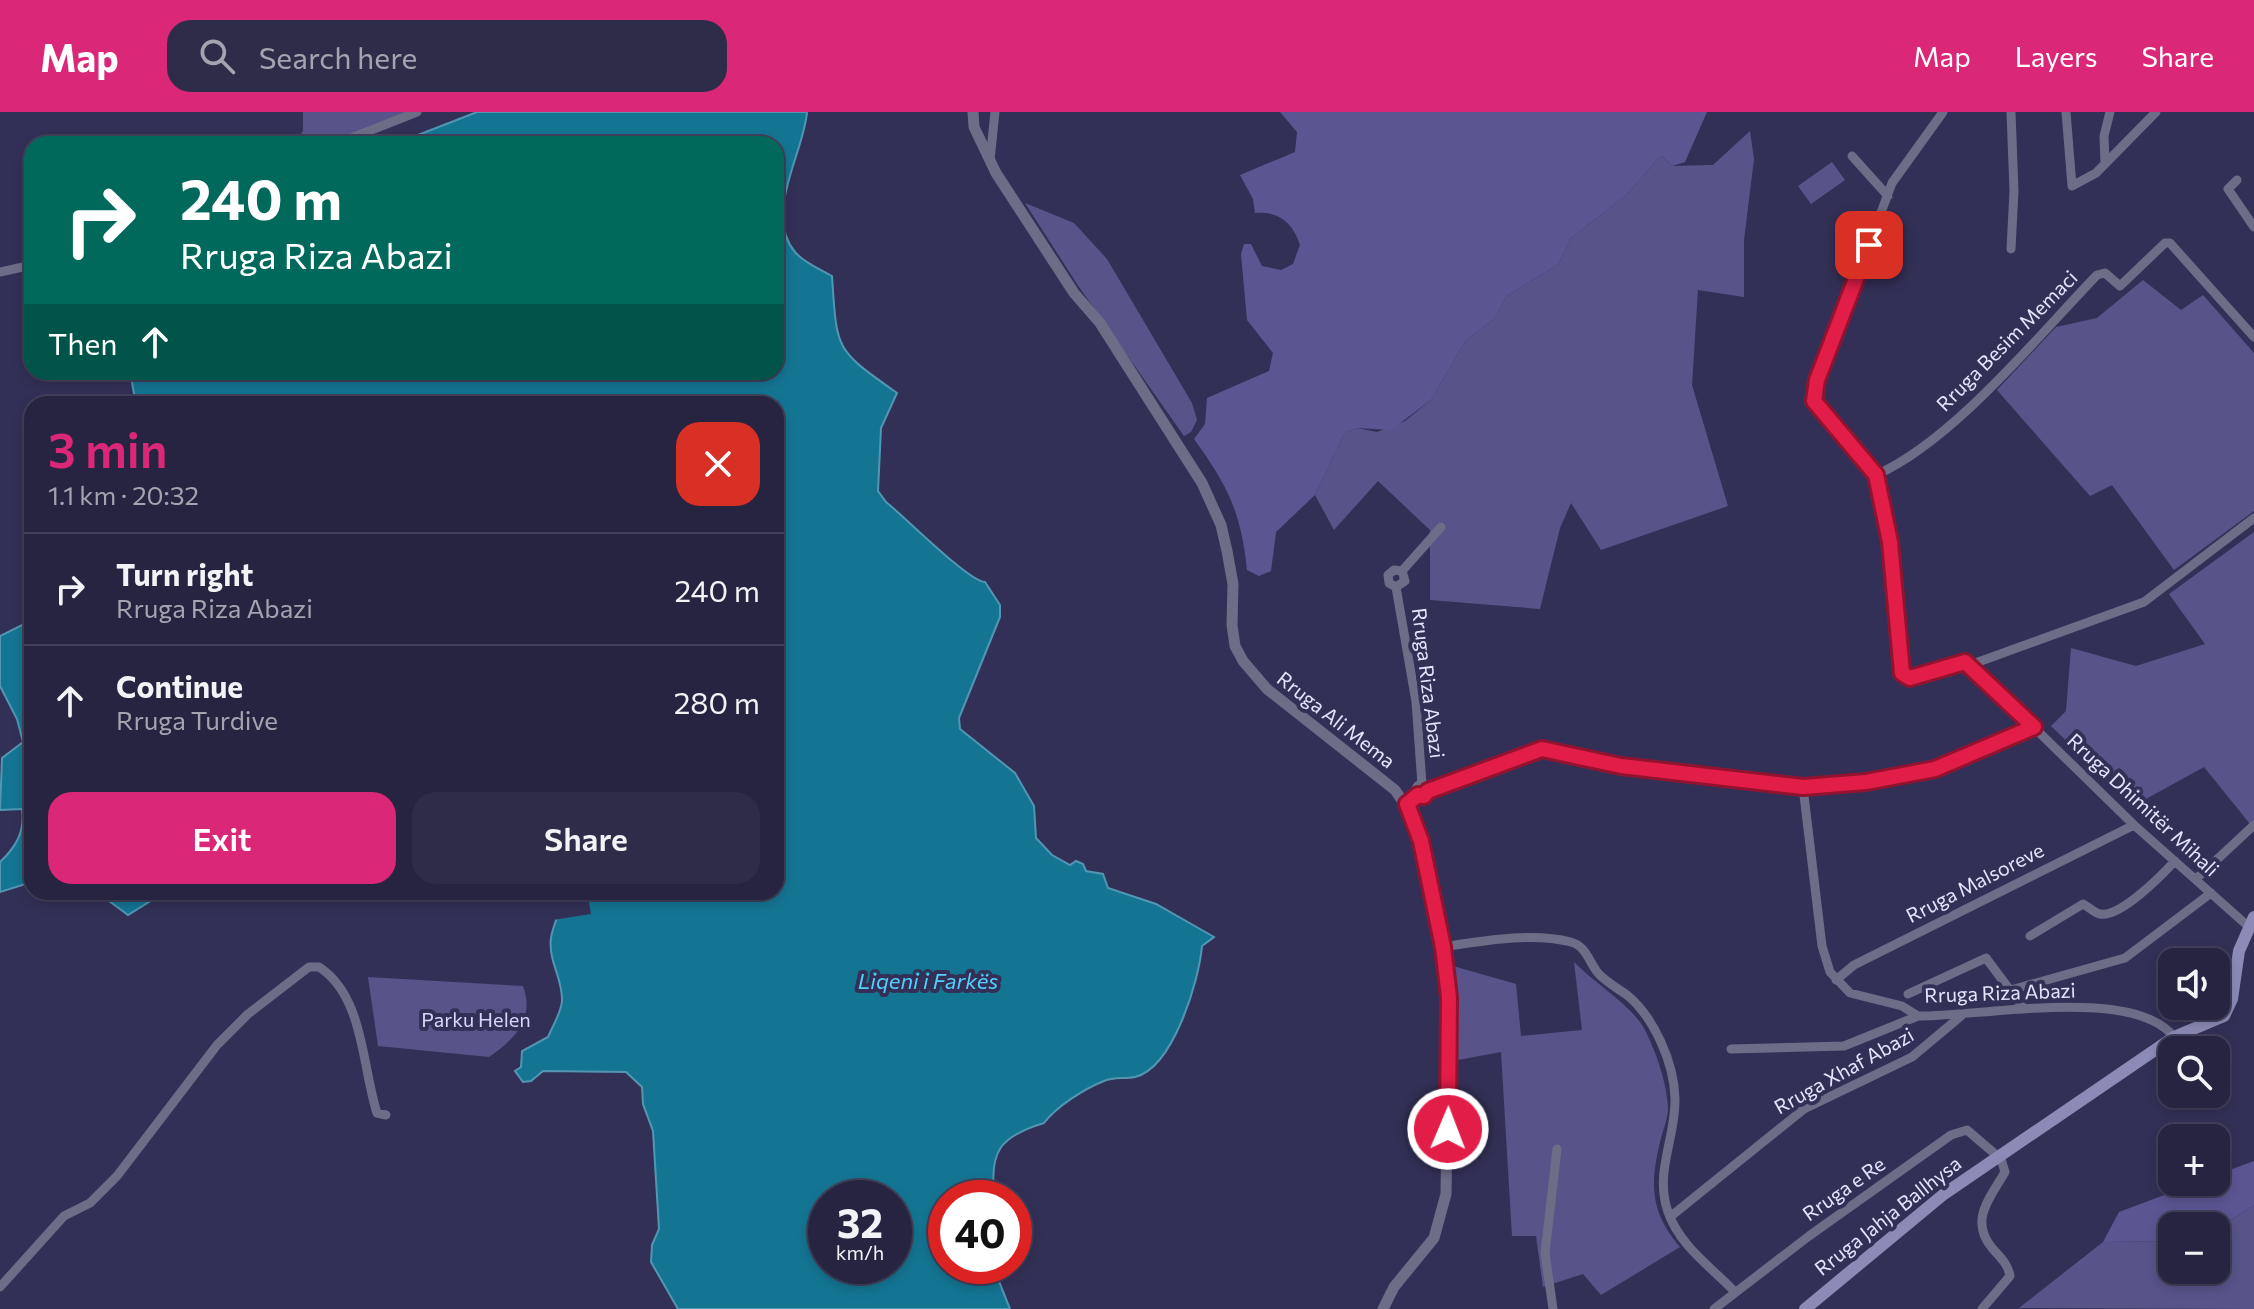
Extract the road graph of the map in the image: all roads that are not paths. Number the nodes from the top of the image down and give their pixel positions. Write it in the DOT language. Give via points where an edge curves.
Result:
graph roads {
  1 [pos="417,112"];
  2 [pos="973,112"];
  3 [pos="995,112"];
  4 [pos="1943,112"];
  5 [pos="2011,112"];
  6 [pos="2066,112"];
  7 [pos="2110,112"];
  8 [pos="2156,112"];
  9 [pos="356,136"];
  10 [pos="1852,156"];
  11 [pos="989,161"];
  12 [pos="2105,162"];
  13 [pos="2237,180"];
  14 [pos="1888,196"];
  15 [pos="2254,227"];
  16 [pos="2011,249"];
  17 [pos="24,267"];
  18 [pos="0,272"];
  19 [pos="2254,337"];
  20 [pos="1876,475"];
  21 [pos="2254,518"];
  22 [pos="1441,527"];
  23 [pos="1970,665"];
  24 [pos="2034,727"];
  25 [pos="1803,787"];
  26 [pos="1423,790"];
  27 [pos="1407,804"];
  28 [pos="2134,825"];
  29 [pos="2254,825"];
  30 [pos="2175,861"];
  31 [pos="2196,879"];
  32 [pos="2211,893"];
  33 [pos="2251,922"];
  34 [pos="2030,936"];
  35 [pos="1443,947"];
  36 [pos="1836,980"];
  37 [pos="2011,990"];
  38 [pos="1908,994"];
  39 [pos="2024,1009"];
  40 [pos="1918,1016"];
  41 [pos="1961,1016"];
  42 [pos="2173,1036"];
  43 [pos="2176,1036"];
  44 [pos="1731,1049"];
  45 [pos="2158,1053"];
  46 [pos="386,1115"];
  47 [pos="1557,1149"];
  48 [pos="1998,1157"];
  49 [pos="1670,1217"];
  50 [pos="0,1287"];
  51 [pos="1734,1291"];
  52 [pos="1383,1309"];
  53 [pos="1553,1309"];
  54 [pos="1714,1309"];
  55 [pos="1805,1309"];
  56 [pos="1982,1309"];
  1 -- 9 [label="street"];
  2 -- 11 [label="street, Rruga Ali Mema"];
  3 -- 11 [label="street"];
  4 -- 14 [label="street"];
  5 -- 16 [label="street"];
  6 -- 12 [label="street" via="2070,186 2086,180"];
  7 -- 12 [label="street"];
  8 -- 12 [label="street"];
  10 -- 14 [label="street"];
  11 -- 27 [label="street, Rruga Ali Mema" via="1202,483 1221,525 1233,584 1235,646 1243,661 1267,689"];
  13 -- 15 [label="street" via="2228,189"];
  14 -- 20 [label="street" via="1817,380 1814,401"];
  17 -- 18 [label="street"];
  19 -- 20 [label="street, Rruga Besim Memaci" via="2165,243 2120,286 2105,273 2097,275 1953,421 1921,449"];
  20 -- 23 [label="street" via="1889,530 1902,673 1910,678 1958,662"];
  21 -- 23 [label="street" via="2144,602"];
  22 -- 26 [label="street, Rruga Riza Abazi" via="1402,571 1388,575 1396,587 1416,702"];
  23 -- 24 [label="street, Rruga Dhimitër Mihali"];
  24 -- 25 [label="street, Rruga Riza Abazi" via="1935,769"];
  24 -- 28 [label="street, Rruga Dhimitër Mihali"];
  25 -- 26 [label="street, Rruga Riza Abazi" via="1621,766 1542,749"];
  25 -- 36 [label="street" via="1822,946"];
  26 -- 27 [label="street, Rruga Riza Abazi"];
  27 -- 35 [label="street, Rruga Ali Mema" via="1421,841"];
  28 -- 30 [label="street, Rruga Dhimitër Mihali"];
  28 -- 36 [label="street, Rruga Malsoreve" via="1854,965"];
  29 -- 31 [label="street"];
  30 -- 31 [label="street, Rruga Dhimitër Mihali"];
  30 -- 34 [label="street" via="2110,914 2083,904"];
  31 -- 32 [label="street, Rruga Dhimitër Mihali"];
  32 -- 33 [label="street, Rruga Dhimitër Mihali"];
  32 -- 37 [label="street" via="2125,958"];
  33 -- 43 [label="main road, Rruga Jahja Ballhysa" via="2224,1016"];
  35 -- 49 [label="street" via="1503,939 1568,941 1641,1010 1660,1044 1674,1089 1661,1178"];
  35 -- 52 [label="street, Rruga Ali Mema" via="1449,1028 1444,1209 1434,1238"];
  36 -- 40 [label="street, Rruga Riza Abazi" via="1850,993 1902,1006"];
  37 -- 38 [label="street" via="1986,958"];
  37 -- 39 [label="street"];
  39 -- 41 [label="street, Rruga Riza Abazi"];
  39 -- 42 [label="street, Rruga Riza Abazi" via="2072,1007 2136,1015"];
  40 -- 41 [label="street, Rruga Riza Abazi"];
  40 -- 44 [label="street" via="1844,1046"];
  41 -- 49 [label="street, Rruga Xhaf Abazi" via="1912,1057 1804,1109"];
  45 -- 48 [label="main road, Rruga Jahja Ballhysa"];
  46 -- 50 [label="street" via="377,1113 354,1022 338,983 319,967 309,967 217,1045 117,1176 90,1203 50,1228"];
  47 -- 53 [label="street" via="1545,1253"];
  48 -- 51 [label="street, Rruga e Re" via="1971,1132 1951,1135"];
  48 -- 55 [label="main road, Rruga Jahja Ballhysa" via="1910,1219"];
  48 -- 56 [label="street" via="2005,1172 1980,1223 2010,1276"];
  49 -- 51 [label="street" via="1689,1249"];
  51 -- 54 [label="street, Rruga e Re"];
}
